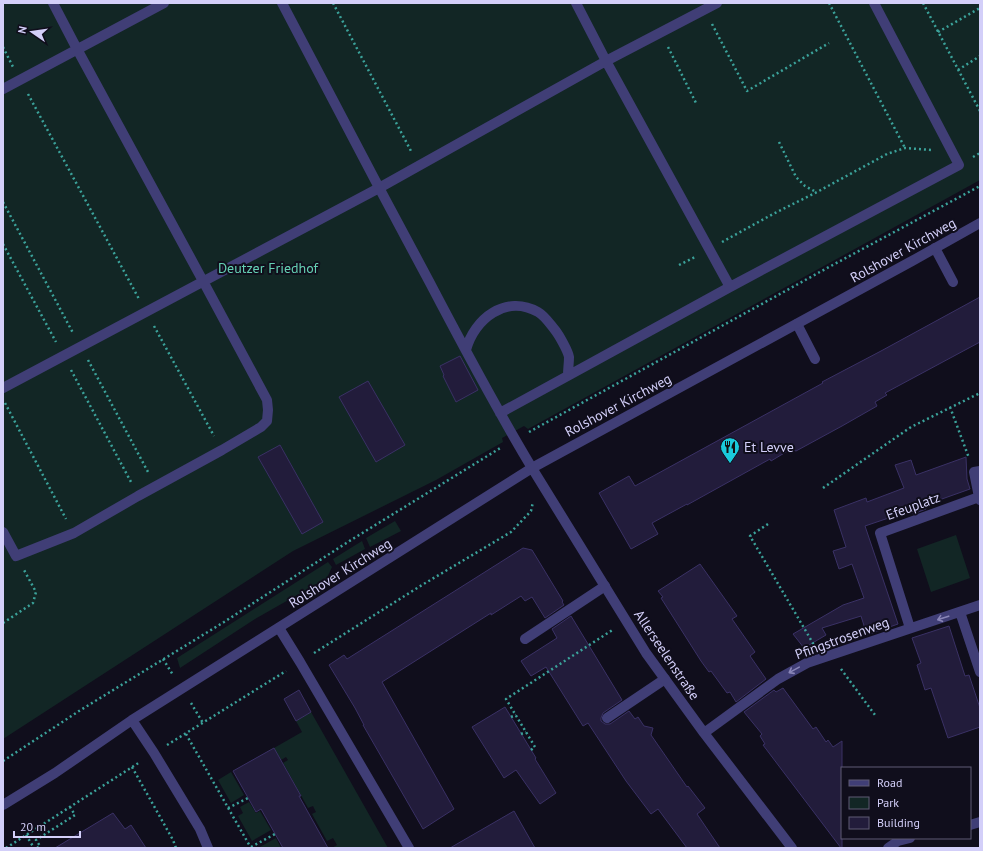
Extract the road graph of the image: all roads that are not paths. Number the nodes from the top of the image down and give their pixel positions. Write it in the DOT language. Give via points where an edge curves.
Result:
graph roads {
  1 [pos="53,3"];
  2 [pos="164,3"];
  3 [pos="282,3"];
  4 [pos="576,3"];
  5 [pos="717,3"];
  6 [pos="874,3"];
  7 [pos="77,49"];
  8 [pos="606,61"];
  9 [pos="3,89"];
  10 [pos="379,188"];
  11 [pos="980,223"];
  12 [pos="935,248"];
  13 [pos="203,281"];
  14 [pos="953,282"];
  15 [pos="730,287"];
  16 [pos="797,324"];
  17 [pos="466,350"];
  18 [pos="815,359"];
  19 [pos="568,375"];
  20 [pos="3,388"];
  21 [pos="500,413"];
  22 [pos="532,468"];
  23 [pos="977,471"];
  24 [pos="979,499"];
  25 [pos="3,532"];
  26 [pos="605,586"];
  27 [pos="980,605"];
  28 [pos="960,612"];
  29 [pos="279,628"];
  30 [pos="910,628"];
  31 [pos="525,640"];
  32 [pos="980,672"];
  33 [pos="665,679"];
  34 [pos="607,718"];
  35 [pos="132,720"];
  36 [pos="704,733"];
  37 [pos="3,805"];
  38 [pos="906,839"];
  39 [pos="208,848"];
  40 [pos="409,848"];
  41 [pos="792,848"];
  42 [pos="888,848"];
  1 -- 7 [label="street"];
  2 -- 7 [label="street"];
  3 -- 10 [label="street"];
  4 -- 8 [label="street"];
  5 -- 8 [label="street"];
  6 -- 15 [label="street" via="959,165"];
  7 -- 9 [label="street"];
  7 -- 13 [label="street"];
  8 -- 10 [label="street"];
  8 -- 15 [label="street"];
  10 -- 13 [label="street"];
  10 -- 17 [label="street"];
  11 -- 12 [label="street, Rolshover Kirchweg"];
  12 -- 14 [label="street"];
  12 -- 16 [label="street, Rolshover Kirchweg"];
  13 -- 20 [label="street"];
  13 -- 25 [label="street" via="267,400 267,421 261,428 74,533 16,556"];
  15 -- 19 [label="street"];
  16 -- 18 [label="street"];
  16 -- 22 [label="street, Rolshover Kirchweg"];
  17 -- 19 [label="street" via="474,331 490,314 514,306 527,307 549,322 558,335 569,355"];
  17 -- 21 [label="street"];
  19 -- 21 [label="street"];
  21 -- 22 [label="street, Allerseelenstraße"];
  22 -- 26 [label="street, Allerseelenstraße"];
  22 -- 29 [label="street, Rolshover Kirchweg"];
  23 -- 24 [label="street"];
  24 -- 30 [label="street, Efeuplatz" via="880,533"];
  26 -- 31 [label="street"];
  26 -- 33 [label="street, Allerseelenstraße"];
  27 -- 28 [label="street, Pfingstrosenweg"];
  28 -- 30 [label="street, Pfingstrosenweg, one-way"];
  28 -- 32 [label="street"];
  29 -- 35 [label="street, Rolshover Kirchweg"];
  29 -- 40 [label="street"];
  30 -- 36 [label="street, Pfingstrosenweg, one-way" via="807,663 778,679"];
  33 -- 34 [label="street"];
  33 -- 36 [label="street, Allerseelenstraße"];
  35 -- 37 [label="street, Rolshover Kirchweg"];
  35 -- 39 [label="street" via="196,822"];
  36 -- 41 [label="street, Allerseelenstraße"];
  38 -- 42 [label="street"];
}
